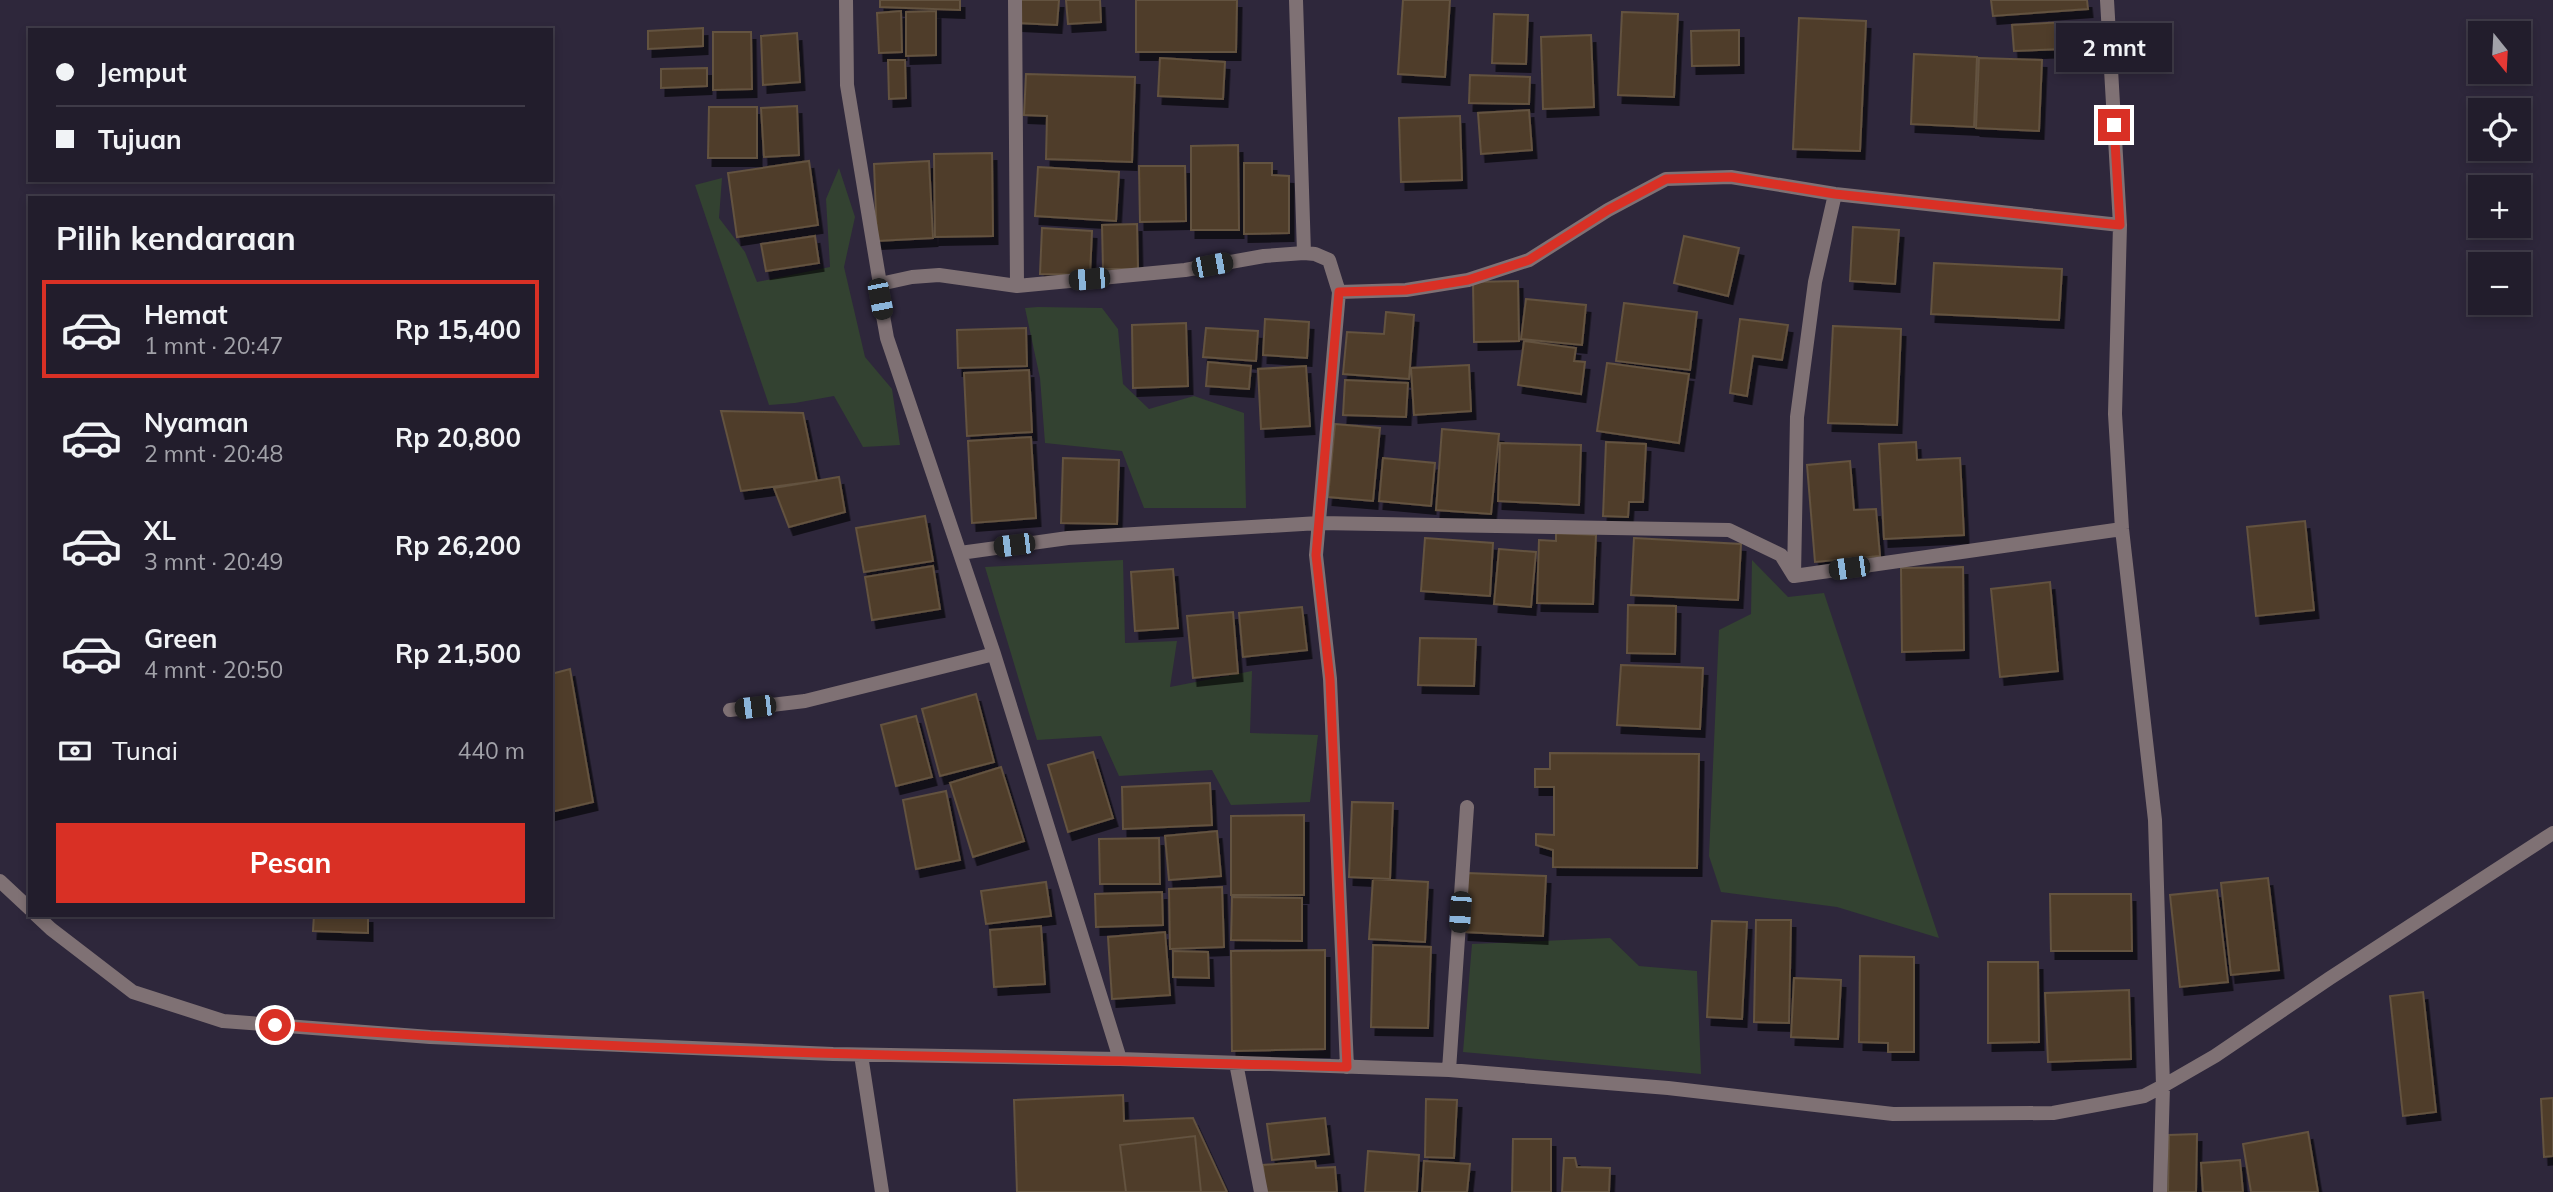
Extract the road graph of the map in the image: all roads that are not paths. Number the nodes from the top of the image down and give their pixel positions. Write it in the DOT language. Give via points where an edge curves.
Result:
graph roads {
  1 [pos="846,0"];
  2 [pos="1015,0"];
  3 [pos="1296,0"];
  4 [pos="2107,0"];
  5 [pos="1835,194"];
  6 [pos="2120,225"];
  7 [pos="1304,253"];
  8 [pos="880,284"];
  9 [pos="1017,286"];
  10 [pos="1339,292"];
  11 [pos="1319,523"];
  12 [pos="2122,529"];
  13 [pos="960,553"];
  14 [pos="1794,576"];
  15 [pos="995,654"];
  16 [pos="730,710"];
  17 [pos="1467,807"];
  18 [pos="2553,833"];
  19 [pos="0,881"];
  20 [pos="28,907"];
  21 [pos="38,917"];
  22 [pos="861,1055"];
  23 [pos="1120,1059"];
  24 [pos="1236,1063"];
  25 [pos="1347,1067"];
  26 [pos="1449,1070"];
  27 [pos="2163,1086"];
  28 [pos="882,1192"];
  29 [pos="1261,1192"];
  30 [pos="2160,1192"];
  1 -- 8 [label="street" via="848,85"];
  2 -- 9 [label="street"];
  3 -- 7 [label="street"];
  4 -- 6 [label="street"];
  5 -- 6 [label="street"];
  5 -- 10 [label="street" via="1731,177 1666,179 1529,260 1468,280 1406,290"];
  5 -- 14 [label="street" via="1815,282 1797,417"];
  6 -- 12 [label="street" via="2115,414"];
  7 -- 9 [label="street"];
  7 -- 10 [label="street" via="1329,260"];
  8 -- 9 [label="street" via="939,275"];
  8 -- 13 [label="street" via="887,338"];
  10 -- 11 [label="street"];
  11 -- 13 [label="street" via="1068,538"];
  11 -- 14 [label="street" via="1729,530 1781,555"];
  11 -- 25 [label="street" via="1316,555 1330,680"];
  12 -- 14 [label="street"];
  12 -- 27 [label="street" via="2155,820"];
  13 -- 15 [label="street"];
  15 -- 16 [label="street" via="805,701"];
  15 -- 23 [label="street"];
  17 -- 26 [label="street"];
  18 -- 27 [label="street"];
  19 -- 20 [label="street"];
  21 -- 22 [label="street" via="133,992 223,1021 430,1037"];
  22 -- 23 [label="street"];
  22 -- 28 [label="street"];
  23 -- 24 [label="street"];
  24 -- 25 [label="street"];
  24 -- 29 [label="street"];
  25 -- 26 [label="street"];
  26 -- 27 [label="street" via="1668,1088 1893,1114 2053,1114 2144,1096"];
  27 -- 30 [label="street"];
}
